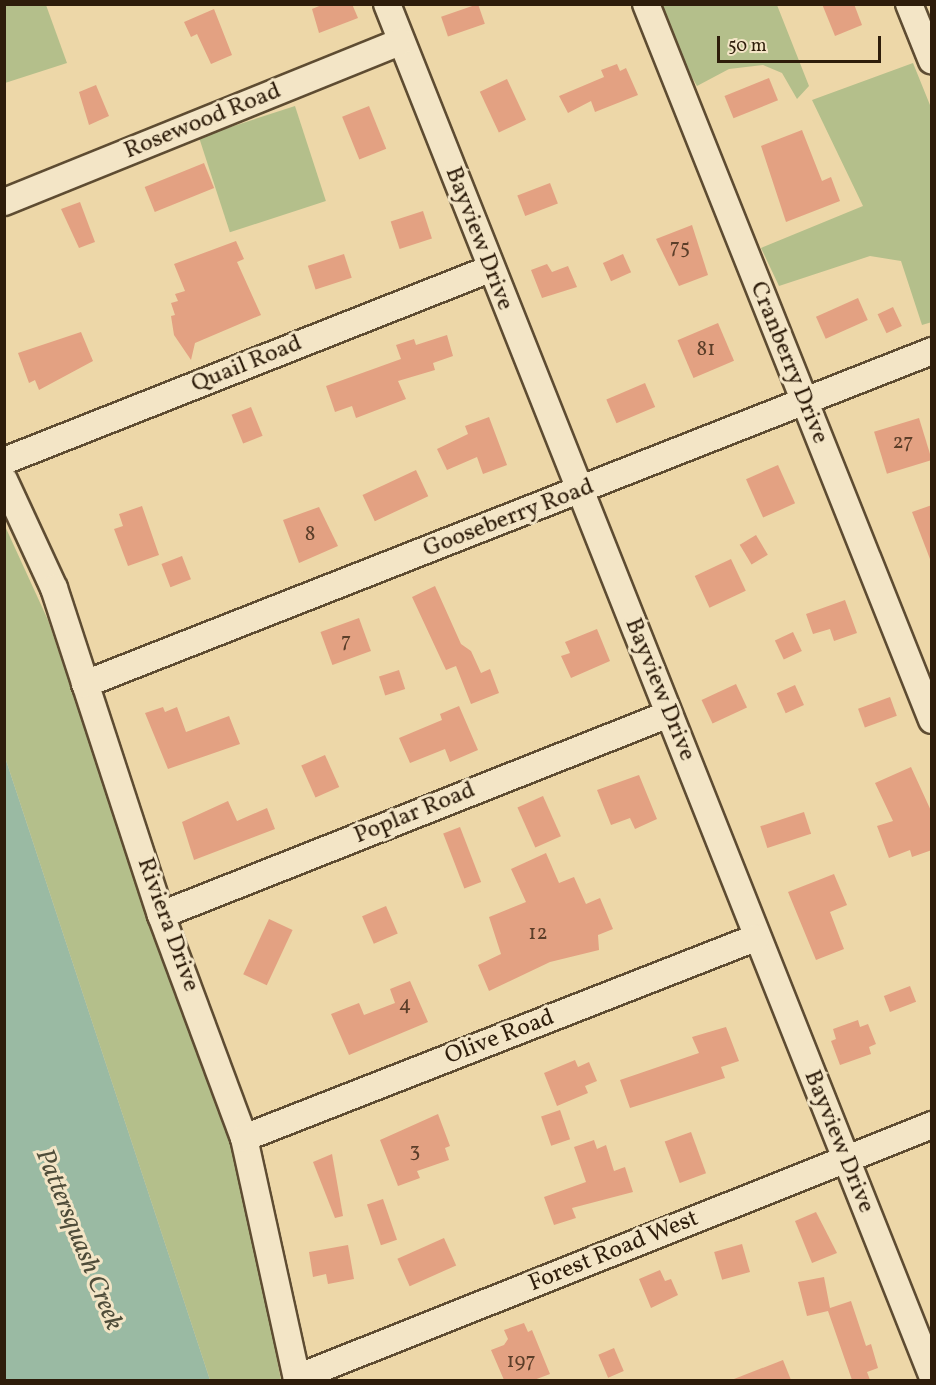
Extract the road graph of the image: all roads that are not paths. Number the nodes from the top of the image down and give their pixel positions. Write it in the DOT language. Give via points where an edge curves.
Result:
graph roads {
  1 [pos="387,4"];
  2 [pos="646,4"];
  3 [pos="909,4"];
  4 [pos="401,42"];
  5 [pos="932,61"];
  6 [pos="4,202"];
  7 [pos="490,269"];
  8 [pos="932,351"];
  9 [pos="803,402"];
  10 [pos="4,461"];
  11 [pos="4,480"];
  12 [pos="578,492"];
  13 [pos="85,684"];
  14 [pos="669,714"];
  15 [pos="932,720"];
  16 [pos="161,915"];
  17 [pos="755,938"];
  18 [pos="932,1125"];
  19 [pos="244,1138"];
  20 [pos="845,1160"];
  21 [pos="932,1375"];
  22 [pos="297,1379"];
  1 -- 4 [label="street, Bayview Drive"];
  2 -- 9 [label="street, Cranberry Drive"];
  3 -- 5 [label="street"];
  4 -- 6 [label="street, Rosewood Road"];
  4 -- 7 [label="street, Bayview Drive"];
  7 -- 10 [label="street, Quail Road"];
  7 -- 12 [label="street, Bayview Drive"];
  8 -- 9 [label="street, Gooseberry Road"];
  9 -- 12 [label="street, Gooseberry Road"];
  9 -- 15 [label="street, Cranberry Drive"];
  11 -- 13 [label="street, Riviera Drive" via="54,588"];
  12 -- 13 [label="street, Gooseberry Road"];
  12 -- 14 [label="street, Bayview Drive"];
  13 -- 16 [label="street, Riviera Drive"];
  14 -- 16 [label="street, Poplar Road"];
  14 -- 17 [label="street, Bayview Drive"];
  16 -- 19 [label="street, Riviera Drive"];
  17 -- 19 [label="street, Olive Road"];
  17 -- 20 [label="street, Bayview Drive"];
  18 -- 20 [label="street, Forest Road West"];
  19 -- 22 [label="street, Riviera Drive"];
  20 -- 21 [label="street, Bayview Drive"];
  20 -- 22 [label="street, Forest Road West"];
}
